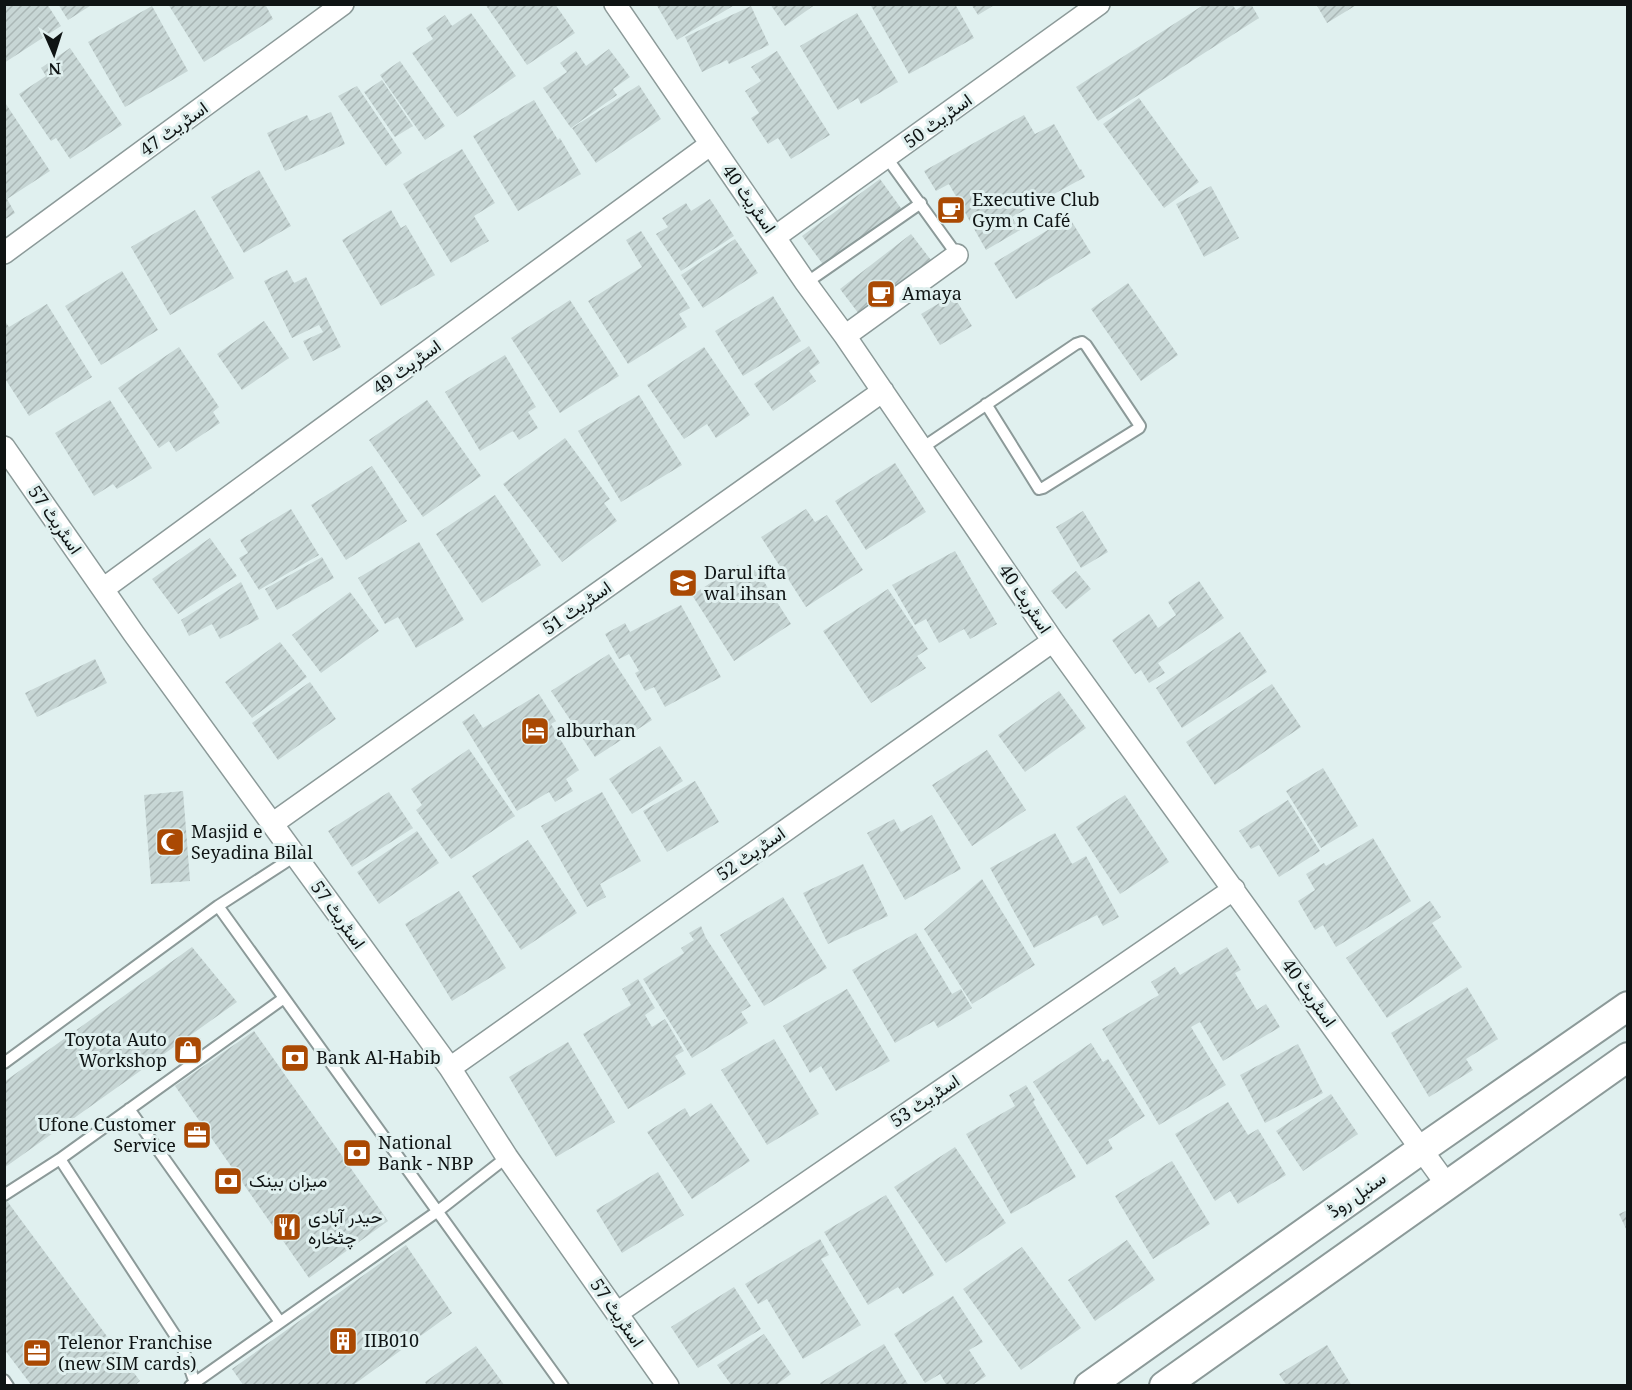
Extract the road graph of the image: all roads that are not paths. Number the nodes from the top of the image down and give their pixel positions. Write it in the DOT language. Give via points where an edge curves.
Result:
graph roads {
  1 [pos="343,4"];
  2 [pos="615,4"];
  3 [pos="1099,4"];
  4 [pos="711,144"];
  5 [pos="887,158"];
  6 [pos="921,203"];
  7 [pos="776,237"];
  8 [pos="4,253"];
  9 [pos="957,255"];
  10 [pos="806,283"];
  11 [pos="845,336"];
  12 [pos="882,391"];
  13 [pos="986,404"];
  14 [pos="4,447"];
  15 [pos="922,448"];
  16 [pos="103,589"];
  17 [pos="1053,641"];
  18 [pos="272,824"];
  19 [pos="295,856"];
  20 [pos="1234,889"];
  21 [pos="218,906"];
  22 [pos="284,998"];
  23 [pos="1628,1006"];
  24 [pos="1628,1057"];
  25 [pos="4,1063"];
  26 [pos="450,1068"];
  27 [pos="129,1109"];
  28 [pos="1422,1149"];
  29 [pos="507,1157"];
  30 [pos="60,1159"];
  31 [pos="1447,1185"];
  32 [pos="4,1195"];
  33 [pos="438,1211"];
  34 [pos="617,1313"];
  35 [pos="280,1322"];
  36 [pos="4,1380"];
  37 [pos="193,1385"];
  38 [pos="8,1386"];
  39 [pos="564,1386"];
  40 [pos="668,1386"];
  41 [pos="1089,1386"];
  42 [pos="1164,1386"];
  1 -- 8 [label="street, اسٹریٹ 47"];
  2 -- 4 [label="street, اسٹریٹ 40"];
  3 -- 5 [label="street, اسٹریٹ 50"];
  4 -- 7 [label="street, اسٹریٹ 40"];
  4 -- 16 [label="street, اسٹریٹ 49"];
  5 -- 6 [label="lane"];
  5 -- 7 [label="street, اسٹریٹ 50"];
  6 -- 9 [label="lane"];
  6 -- 10 [label="lane"];
  7 -- 10 [label="street, اسٹریٹ 40"];
  9 -- 11 [label="street"];
  10 -- 11 [label="street, اسٹریٹ 40"];
  11 -- 12 [label="street, اسٹریٹ 40"];
  12 -- 15 [label="street, اسٹریٹ 40"];
  12 -- 18 [label="street, اسٹریٹ 51"];
  13 -- 13 [label="lane" via="1039,489 1140,426 1082,342"];
  13 -- 15 [label="lane"];
  14 -- 16 [label="street, اسٹریٹ 57"];
  15 -- 17 [label="street, اسٹریٹ 40"];
  16 -- 18 [label="street, اسٹریٹ 57"];
  17 -- 20 [label="street, اسٹریٹ 40"];
  17 -- 26 [label="street, اسٹریٹ 52"];
  18 -- 19 [label="street, اسٹریٹ 57"];
  19 -- 21 [label="lane"];
  19 -- 26 [label="street, اسٹریٹ 57"];
  20 -- 28 [label="street, اسٹریٹ 40"];
  20 -- 34 [label="street, اسٹریٹ 53"];
  21 -- 22 [label="lane"];
  21 -- 25 [label="lane"];
  22 -- 27 [label="lane"];
  22 -- 33 [label="lane"];
  23 -- 28 [label="street, سنبل روڈ"];
  24 -- 31 [label="street"];
  26 -- 29 [label="street, اسٹریٹ 57"];
  27 -- 30 [label="lane"];
  27 -- 35 [label="lane"];
  28 -- 31 [label="street, اسٹریٹ 40"];
  28 -- 41 [label="street, سنبل روڈ"];
  29 -- 33 [label="lane"];
  29 -- 34 [label="street, اسٹریٹ 57"];
  30 -- 32 [label="lane"];
  30 -- 37 [label="lane" via="182,1346"];
  31 -- 42 [label="street"];
  33 -- 35 [label="lane"];
  33 -- 39 [label="lane"];
  34 -- 40 [label="street, اسٹریٹ 57"];
  35 -- 37 [label="lane"];
  36 -- 38 [label="lane"];
}
